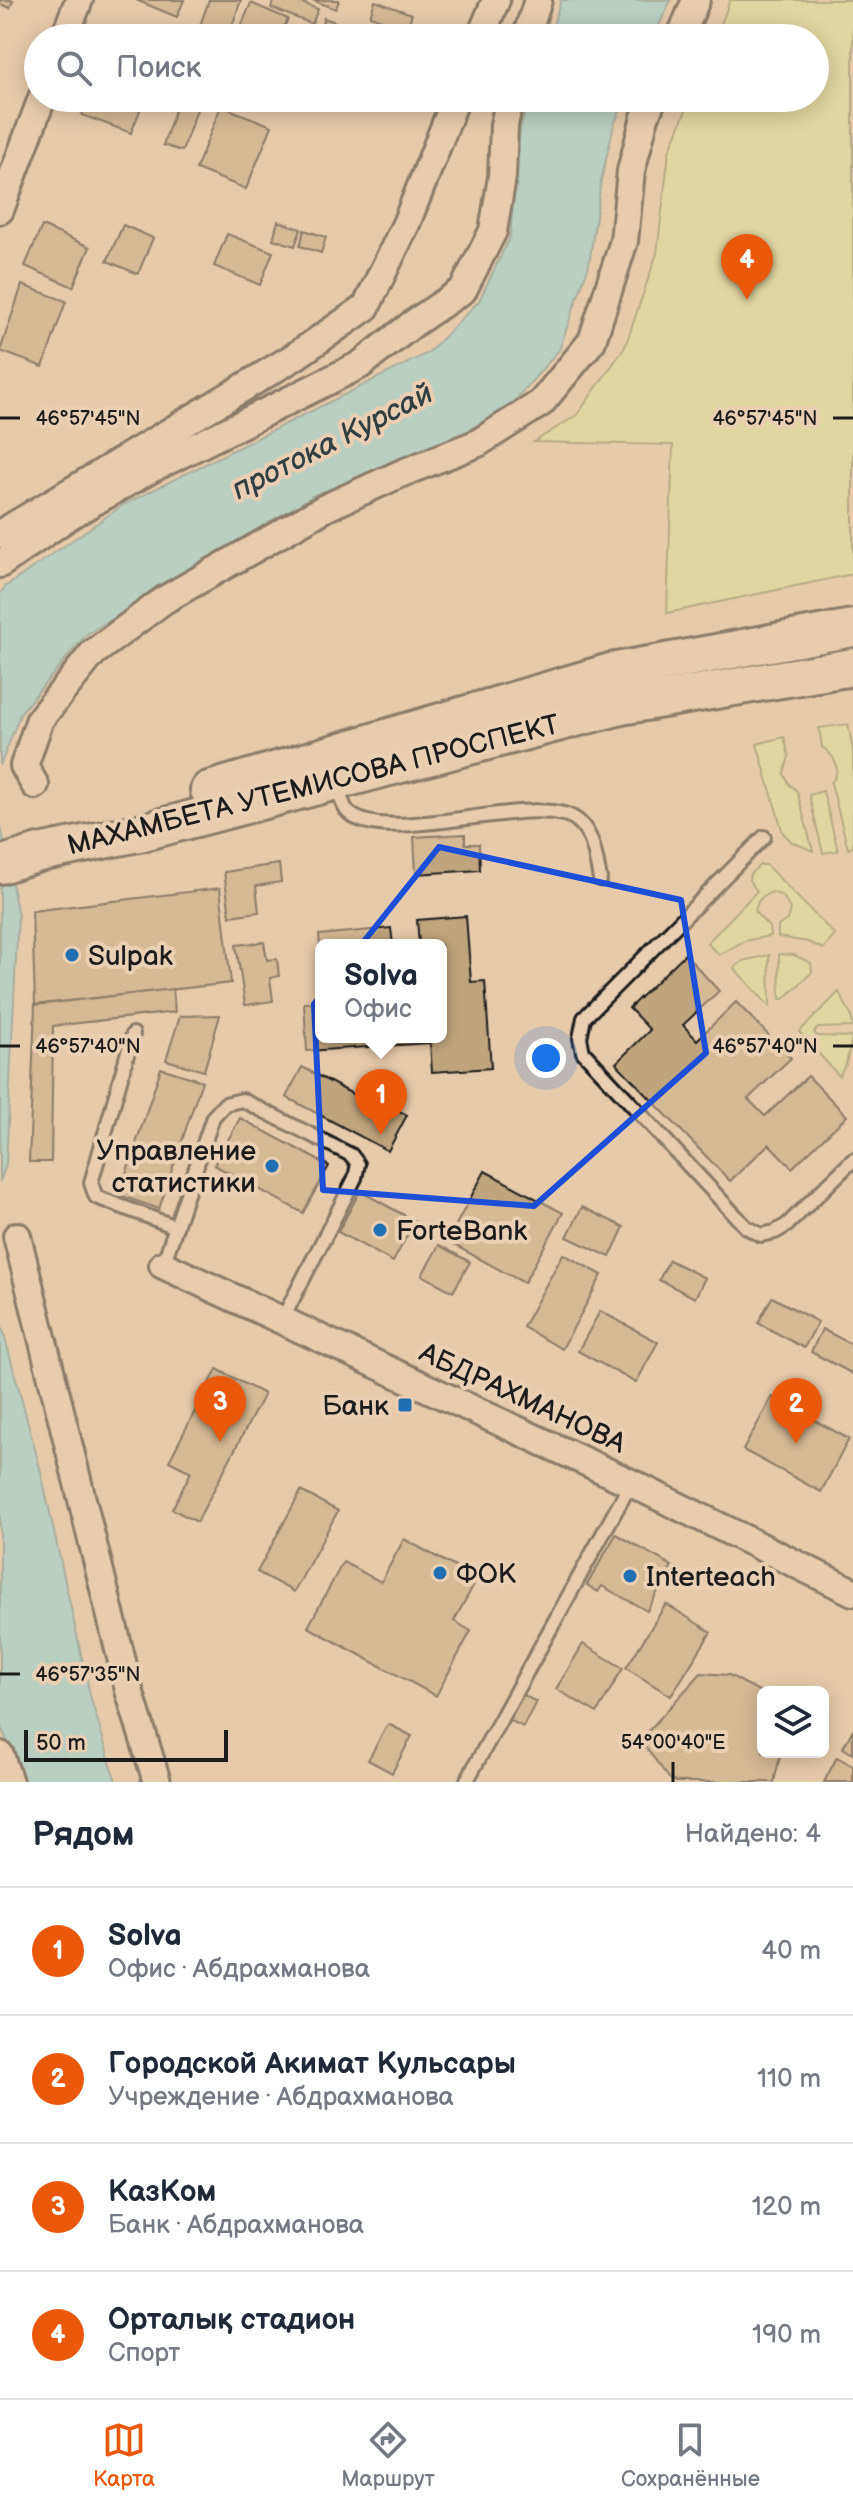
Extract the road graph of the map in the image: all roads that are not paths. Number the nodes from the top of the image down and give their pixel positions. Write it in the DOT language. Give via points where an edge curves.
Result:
graph roads {
  1 [pos="79,0"];
  2 [pos="496,0"];
  3 [pos="538,0"];
  4 [pos="696,0"];
  5 [pos="70,24"];
  6 [pos="486,24"];
  7 [pos="530,24"];
  8 [pos="686,24"];
  9 [pos="37,112"];
  10 [pos="450,112"];
  11 [pos="507,112"];
  12 [pos="647,112"];
  13 [pos="0,210"];
  14 [pos="0,534"];
  15 [pos="0,564"];
  16 [pos="853,628"];
  17 [pos="853,667"];
  18 [pos="332,768"];
  19 [pos="35,785"];
  20 [pos="764,837"];
  21 [pos="39,853"];
  22 [pos="0,865"];
  23 [pos="600,879"];
  24 [pos="133,1034"];
  25 [pos="853,1160"];
  26 [pos="176,1227"];
  27 [pos="17,1236"];
  28 [pos="163,1265"];
  29 [pos="282,1320"];
  30 [pos="631,1483"];
  31 [pos="853,1592"];
  32 [pos="0,1755"];
  33 [pos="9,1782"];
  34 [pos="157,1782"];
  35 [pos="466,1782"];
  1 -- 5 [label="street"];
  2 -- 6 [label="street"];
  3 -- 7 [label="street"];
  4 -- 8 [label="street"];
  9 -- 13 [label="street"];
  10 -- 14 [label="street" via="366,307 294,357"];
  11 -- 15 [label="street" via="493,231 463,290 360,365 151,469"];
  12 -- 19 [label="street" via="631,171 624,241 592,341 541,403 478,443 325,508 164,600 93,653 40,719 24,766"];
  16 -- 18 [label="street, МАХАМБЕТА УТЕМИСОВА ПРОСПЕКТ" via="611,672"];
  17 -- 18 [label="street, МАХАМБЕТА УТЕМИСОВА ПРОСПЕКТ" via="621,706"];
  18 -- 21 [label="street, МАХАМБЕТА УТЕМИСОВА ПРОСПЕКТ" via="140,810"];
  18 -- 21 [label="street, МАХАМБЕТА УТЕМИСОВА ПРОСПЕКТ" via="148,840"];
  18 -- 23 [label="lane" via="346,811 365,823 550,811 578,820 591,839"];
  20 -- 25 [label="lane" via="584,1018 583,1052 746,1227 761,1235 787,1225"];
  21 -- 22 [label="street"];
  24 -- 26 [label="lane" via="91,1183 96,1197"];
  26 -- 28 [label="lane"];
  26 -- 29 [label="lane" via="213,1117 225,1104 242,1100 351,1155 358,1164 355,1178"];
  27 -- 34 [label="street" via="129,1690"];
  28 -- 29 [label="street, АБДРАХМАНОВА"];
  29 -- 30 [label="street, АБДРАХМАНОВА"];
  30 -- 31 [label="street, АБДРАХМАНОВА"];
  30 -- 35 [label="lane"];
  32 -- 33 [label="street"];
}
